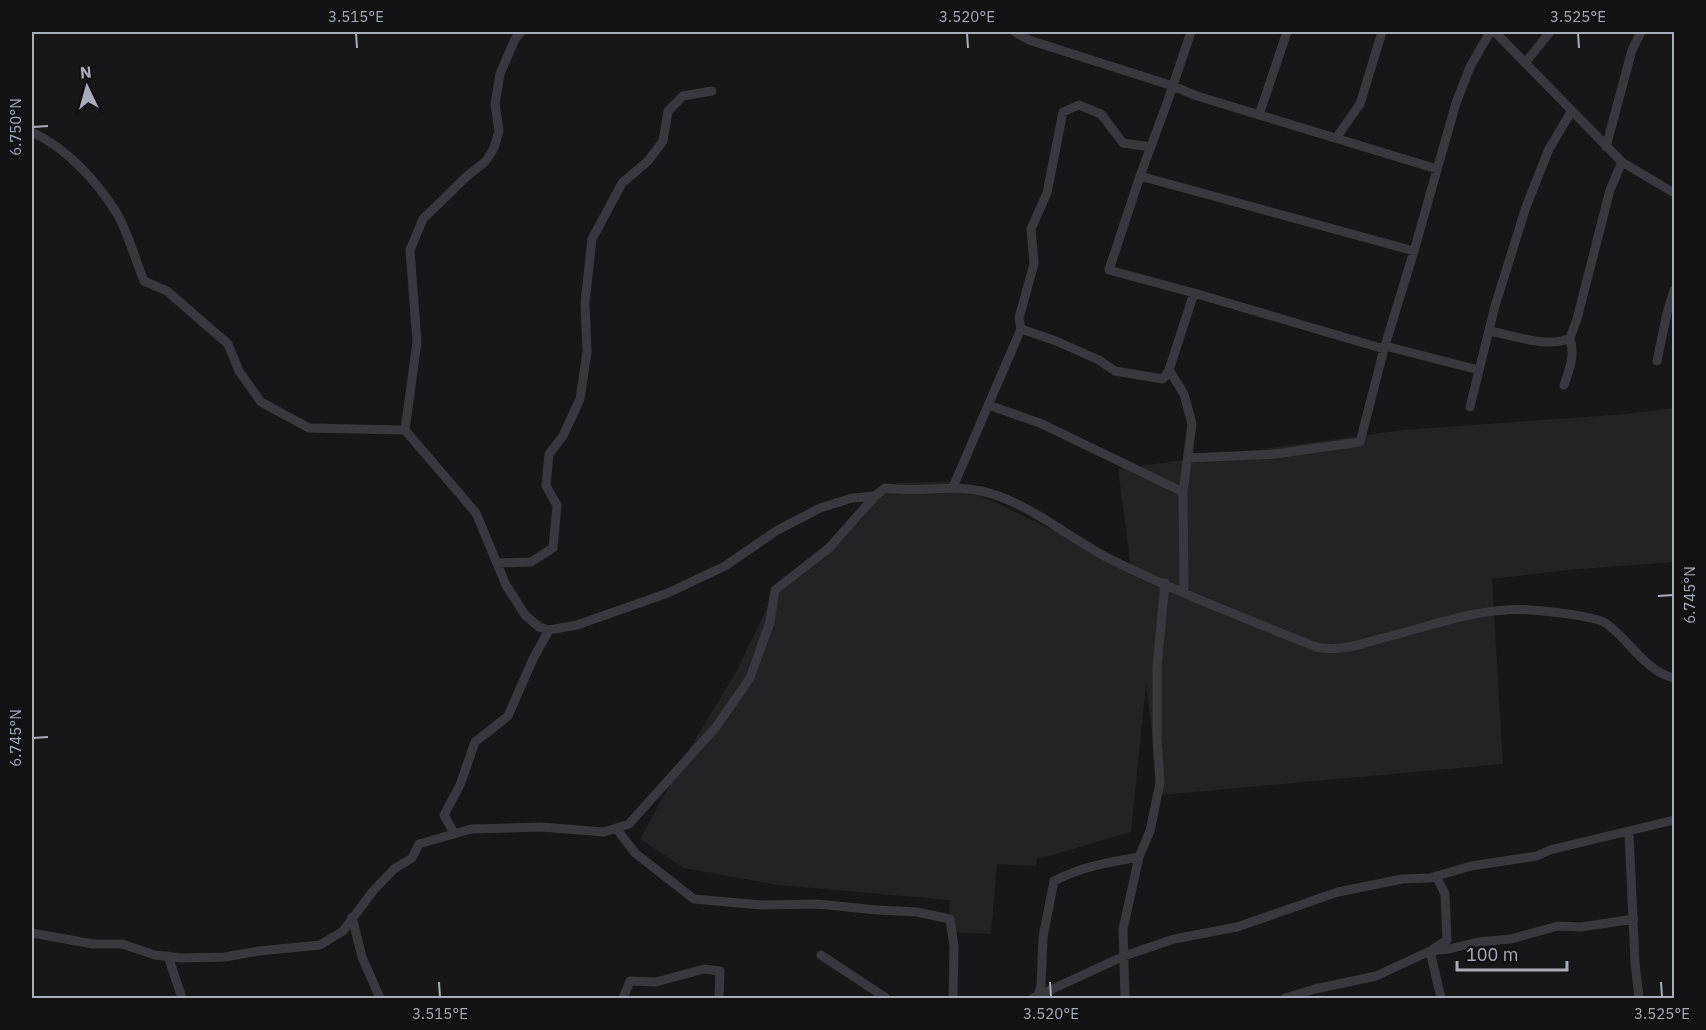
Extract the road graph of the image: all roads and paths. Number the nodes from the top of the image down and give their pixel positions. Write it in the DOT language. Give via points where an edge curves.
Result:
graph roads {
  1 [pos="521,32"];
  2 [pos="1015,32"];
  3 [pos="1191,32"];
  4 [pos="1287,32"];
  5 [pos="1382,32"];
  6 [pos="1490,32"];
  7 [pos="1495,32"];
  8 [pos="1550,32"];
  9 [pos="1641,32"];
  10 [pos="1526,62"];
  11 [pos="1173,86"];
  12 [pos="712,91"];
  13 [pos="1571,112"];
  14 [pos="1259,115"];
  15 [pos="32,132"];
  16 [pos="1336,138"];
  17 [pos="1151,147"];
  18 [pos="1606,147"];
  19 [pos="1622,162"];
  20 [pos="1437,169"];
  21 [pos="1140,176"];
  22 [pos="1674,182"];
  23 [pos="1673,193"];
  24 [pos="1414,251"];
  25 [pos="1674,290"];
  26 [pos="1194,293"];
  27 [pos="1021,329"];
  28 [pos="1489,331"];
  29 [pos="1570,338"];
  30 [pos="1384,348"];
  31 [pos="1657,361"];
  32 [pos="1169,370"];
  33 [pos="1479,370"];
  34 [pos="1564,385"];
  35 [pos="988,405"];
  36 [pos="1470,407"];
  37 [pos="405,430"];
  38 [pos="1189,458"];
  39 [pos="953,487"];
  40 [pos="1184,492"];
  41 [pos="875,496"];
  42 [pos="497,563"];
  43 [pos="1165,583"];
  44 [pos="1184,592"];
  45 [pos="549,630"];
  46 [pos="1674,678"];
  47 [pos="1674,820"];
  48 [pos="616,828"];
  49 [pos="1629,832"];
  50 [pos="454,833"];
  51 [pos="1139,857"];
  52 [pos="1436,876"];
  53 [pos="352,917"];
  54 [pos="1634,919"];
  55 [pos="32,933"];
  56 [pos="1430,951"];
  57 [pos="821,955"];
  58 [pos="1124,956"];
  59 [pos="168,957"];
  60 [pos="1035,998"];
  61 [pos="182,999"];
  62 [pos="380,999"];
  63 [pos="623,999"];
  64 [pos="719,999"];
  65 [pos="886,999"];
  66 [pos="953,999"];
  67 [pos="1125,999"];
  68 [pos="1285,999"];
  69 [pos="1441,999"];
  70 [pos="1639,999"];
  1 -- 37 [label="street" via="500,74 495,104 499,131 494,148 423,219 410,250 417,342"];
  2 -- 11 [label="street" via="1029,40"];
  3 -- 11 [label="street"];
  4 -- 14 [label="street"];
  5 -- 16 [label="street" via="1360,104"];
  6 -- 20 [label="street" via="1456,103"];
  7 -- 10 [label="street"];
  8 -- 10 [label="street"];
  9 -- 18 [label="street" via="1632,50"];
  10 -- 13 [label="street"];
  11 -- 14 [label="street"];
  11 -- 17 [label="street"];
  12 -- 42 [label="street" via="682,96 668,111 663,141 622,183 592,239 585,303 587,352 580,399 563,436 549,454 546,486 557,505 553,548 531,562"];
  13 -- 18 [label="street"];
  13 -- 28 [label="street" via="1549,149 1526,207"];
  14 -- 16 [label="street"];
  15 -- 37 [label="street" via="62,150 98,188 117,213 144,281 167,291 228,344 239,371 261,402 309,428"];
  16 -- 20 [label="street"];
  17 -- 21 [label="street"];
  17 -- 27 [label="street" via="1123,143 1101,114 1079,105 1062,112 1047,193 1031,229 1034,264 1019,318"];
  18 -- 19 [label="street"];
  19 -- 23 [label="street"];
  19 -- 29 [label="street" via="1610,190"];
  20 -- 24 [label="street"];
  21 -- 24 [label="street"];
  21 -- 26 [label="street" via="1109,270"];
  22 -- 23 [label="street"];
  24 -- 30 [label="street"];
  25 -- 31 [label="street"];
  26 -- 30 [label="street"];
  26 -- 32 [label="street"];
  27 -- 32 [label="street" via="1099,360 1115,371 1162,379"];
  27 -- 35 [label="street"];
  28 -- 29 [label="street" via="1546,344 1560,344"];
  28 -- 33 [label="street"];
  29 -- 34 [label="street" via="1573,361"];
  30 -- 33 [label="street"];
  30 -- 38 [label="street" via="1360,442 1275,454"];
  32 -- 38 [label="street" via="1184,394 1192,424"];
  33 -- 36 [label="street"];
  35 -- 39 [label="street"];
  35 -- 40 [label="street" via="1040,423"];
  37 -- 42 [label="street" via="476,513"];
  38 -- 40 [label="street"];
  39 -- 41 [label="street" via="902,491 885,488"];
  39 -- 43 [label="street" via="1020,505 1113,561"];
  40 -- 44 [label="street"];
  41 -- 45 [label="street" via="820,508 776,531 725,566 668,593 577,625"];
  41 -- 48 [label="street" via="829,548 775,590 770,622 750,678 716,727 641,812 629,825"];
  42 -- 45 [label="street" via="525,615"];
  43 -- 44 [label="street"];
  43 -- 51 [label="street" via="1157,667 1160,783 1150,831"];
  44 -- 46 [label="street" via="1326,649 1358,645 1496,609 1596,619 1608,624 1651,667"];
  45 -- 50 [label="street" via="508,716 475,742 460,785 444,815"];
  47 -- 49 [label="street"];
  48 -- 50 [label="street" via="604,832 492,828"];
  48 -- 66 [label="street" via="635,853 694,899 761,905 818,904 917,912 950,919"];
  49 -- 52 [label="street"];
  49 -- 54 [label="street"];
  50 -- 53 [label="street" via="418,844 412,858 394,869"];
  51 -- 58 [label="street" via="1124,929"];
  51 -- 60 [label="street" via="1075,870 1054,881 1043,937 1041,986"];
  52 -- 56 [label="street" via="1444,894 1447,940"];
  52 -- 58 [label="street" via="1338,892 1237,927 1174,939"];
  53 -- 59 [label="street" via="343,931 320,945 225,957"];
  53 -- 62 [label="street" via="362,957"];
  54 -- 56 [label="street" via="1581,927 1558,926 1511,939"];
  54 -- 70 [label="street"];
  55 -- 59 [label="street" via="122,944"];
  56 -- 68 [label="street" via="1376,976"];
  56 -- 69 [label="street"];
  57 -- 65 [label="street"];
  58 -- 60 [label="street"];
  58 -- 67 [label="street"];
  59 -- 61 [label="street"];
  63 -- 64 [label="street" via="630,981 656,982 704,969 720,971"];
}
